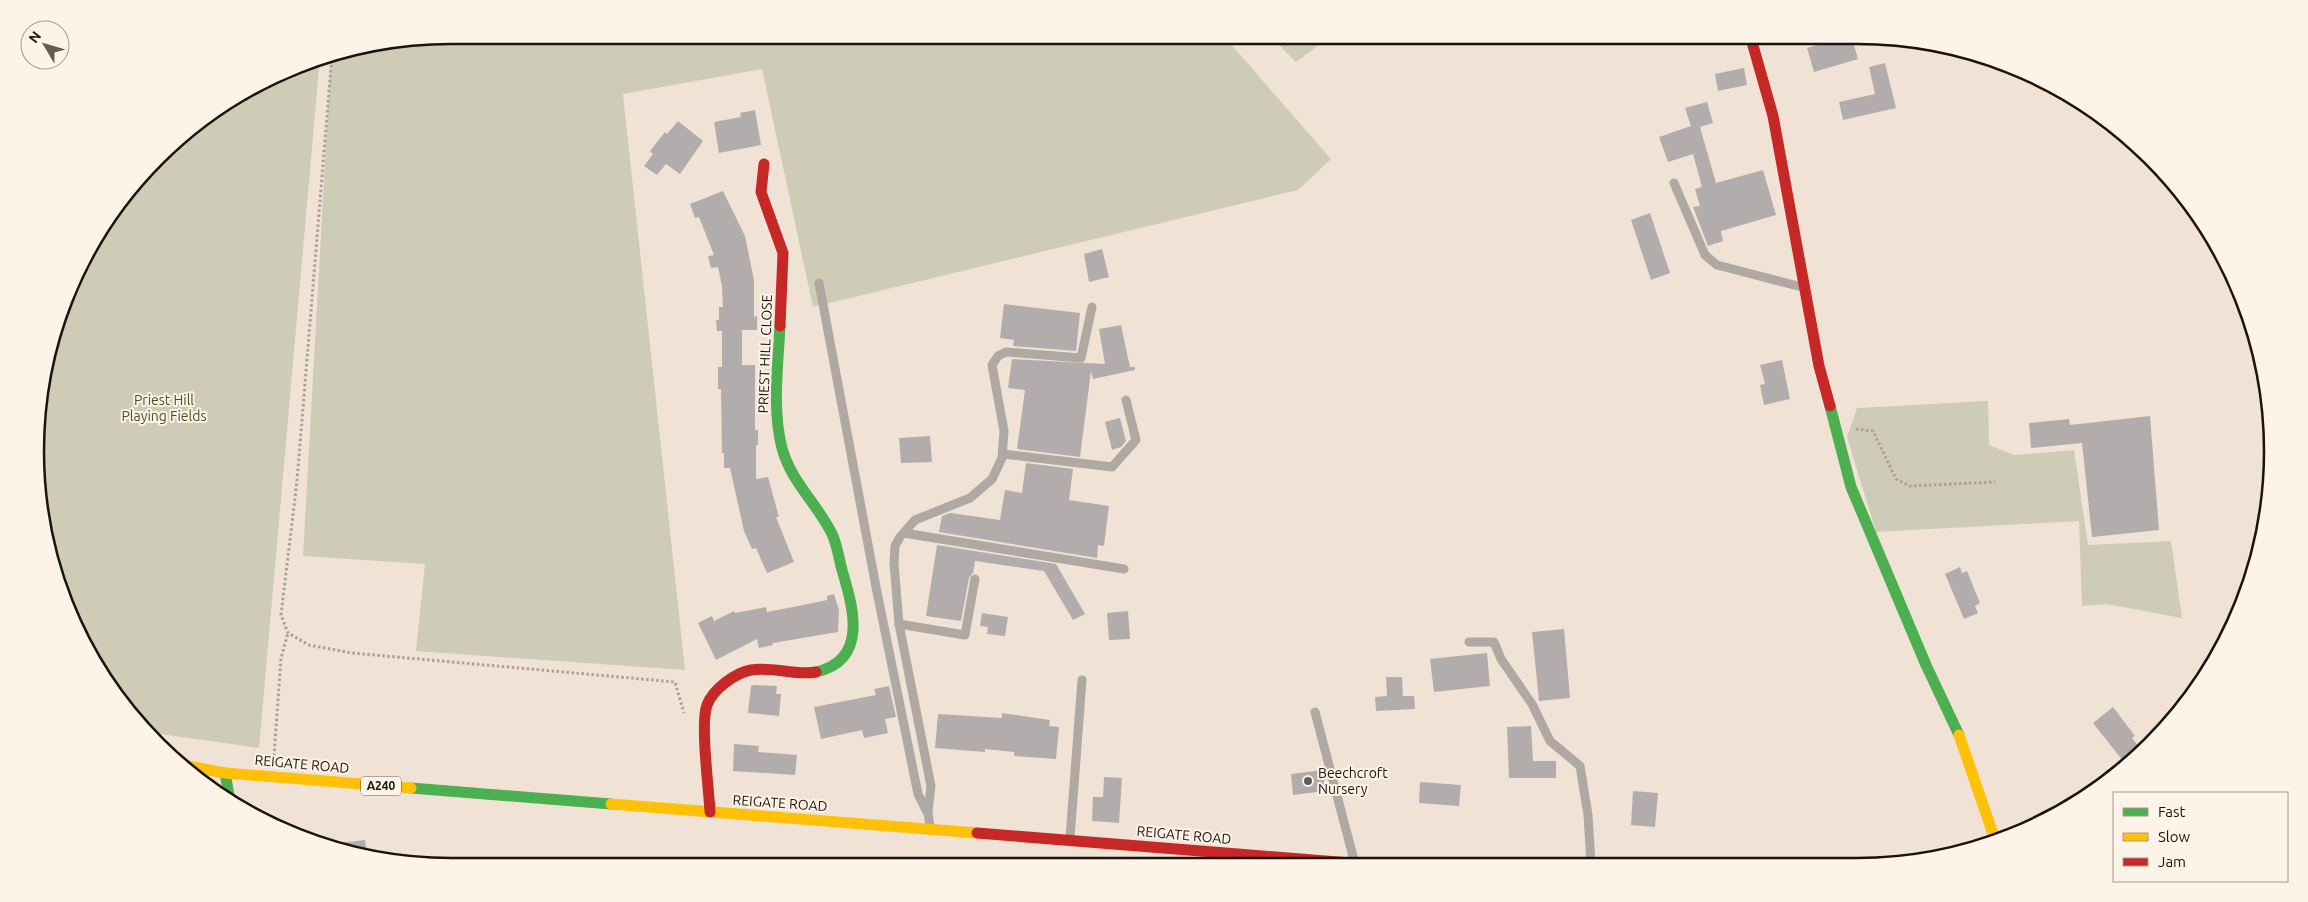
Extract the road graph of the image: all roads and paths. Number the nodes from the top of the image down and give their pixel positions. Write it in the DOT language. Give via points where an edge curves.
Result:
graph roads {
  1 [pos="1753,44"];
  2 [pos="331,62"];
  3 [pos="764,164"];
  4 [pos="1674,183"];
  5 [pos="819,283"];
  6 [pos="1805,288"];
  7 [pos="1092,306"];
  8 [pos="1126,400"];
  9 [pos="1837,434"];
  10 [pos="1003,454"];
  11 [pos="1995,482"];
  12 [pos="904,533"];
  13 [pos="1124,570"];
  14 [pos="975,579"];
  15 [pos="899,624"];
  16 [pos="288,633"];
  17 [pos="1469,642"];
  18 [pos="1082,680"];
  19 [pos="675,682"];
  20 [pos="1315,712"];
  21 [pos="196,768"];
  22 [pos="225,773"];
  23 [pos="272,777"];
  24 [pos="228,792"];
  25 [pos="710,812"];
  26 [pos="928,812"];
  27 [pos="931,830"];
  28 [pos="1993,835"];
  29 [pos="1070,840"];
  30 [pos="1292,858"];
  31 [pos="1353,858"];
  32 [pos="1591,858"];
  1 -- 6 [label="main road" via="1773,116"];
  2 -- 16 [label="path" via="297,481 281,616"];
  3 -- 25 [label="main road, PRIEST HILL CLOSE" via="761,192 783,253 777,403 782,447 792,475 832,534 853,608 854,629 849,650 823,670 810,673 751,670 728,680 713,695 707,705 706,722"];
  4 -- 6 [label="lane" via="1705,255 1717,265"];
  5 -- 26 [label="lane" via="918,794"];
  6 -- 9 [label="main road" via="1819,366"];
  7 -- 10 [label="lane" via="1082,358 1006,352 998,356 992,365 1004,431"];
  8 -- 10 [label="lane" via="1136,440 1112,467"];
  9 -- 11 [label="path" via="1850,428 1873,431 1896,479 1910,486"];
  9 -- 28 [label="main road" via="1851,486 1926,665 1958,732"];
  10 -- 12 [label="lane" via="992,479 970,498 915,520"];
  12 -- 13 [label="lane"];
  12 -- 15 [label="lane" via="895,546"];
  14 -- 15 [label="lane" via="965,635"];
  15 -- 26 [label="lane" via="931,786"];
  16 -- 19 [label="path" via="309,645 352,653"];
  16 -- 23 [label="path" via="282,658"];
  17 -- 32 [label="lane" via="1494,642 1550,740 1580,766"];
  18 -- 29 [label="lane"];
  20 -- 31 [label="lane"];
  21 -- 22 [label="main road, REIGATE ROAD / A240"];
  22 -- 23 [label="main road, REIGATE ROAD / A240"];
  22 -- 24 [label="main road"];
  23 -- 25 [label="main road, REIGATE ROAD / A240"];
  25 -- 27 [label="main road, REIGATE ROAD / A240"];
  26 -- 27 [label="lane"];
  27 -- 29 [label="main road, REIGATE ROAD / A240"];
  29 -- 30 [label="main road, REIGATE ROAD / A240"];
}
